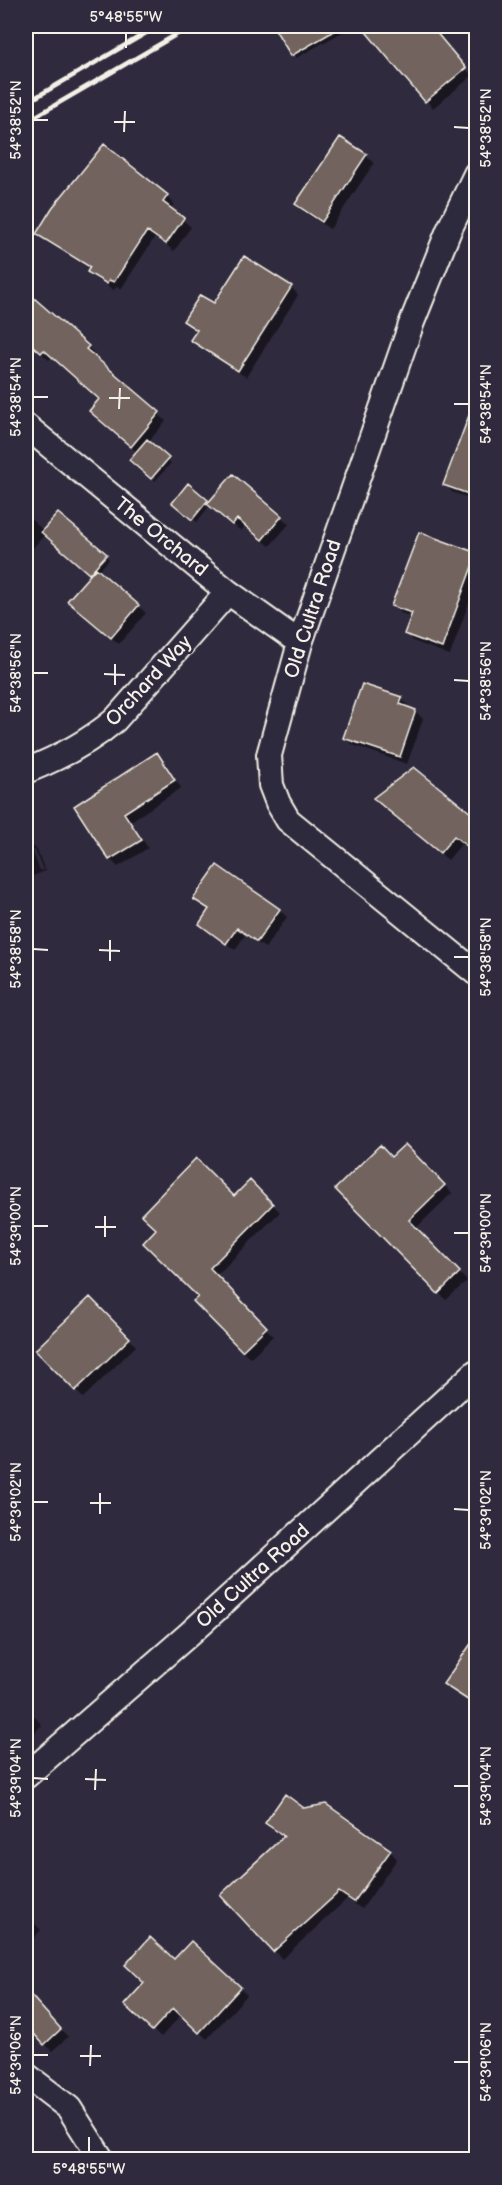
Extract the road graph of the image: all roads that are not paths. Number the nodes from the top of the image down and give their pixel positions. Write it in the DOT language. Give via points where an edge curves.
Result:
graph roads {
  1 [pos="477,174"];
  2 [pos="26,426"];
  3 [pos="228,592"];
  4 [pos="300,643"];
  5 [pos="26,771"];
  6 [pos="477,973"];
  7 [pos="477,1372"];
  8 [pos="26,1776"];
  9 [pos="26,2075"];
  10 [pos="102,2160"];
  1 -- 4 [label="street, Old Cultra Road" via="448,230 412,322"];
  2 -- 3 [label="street, The Orchard"];
  3 -- 4 [label="street, The Orchard"];
  3 -- 5 [label="street, Orchard Way" via="116,720 76,749"];
  4 -- 6 [label="street, Old Cultra Road" via="269,755 271,785 278,803 288,820"];
  7 -- 8 [label="street, Old Cultra Road" via="188,1635"];
  9 -- 10 [label="street" via="69,2108"];
}
